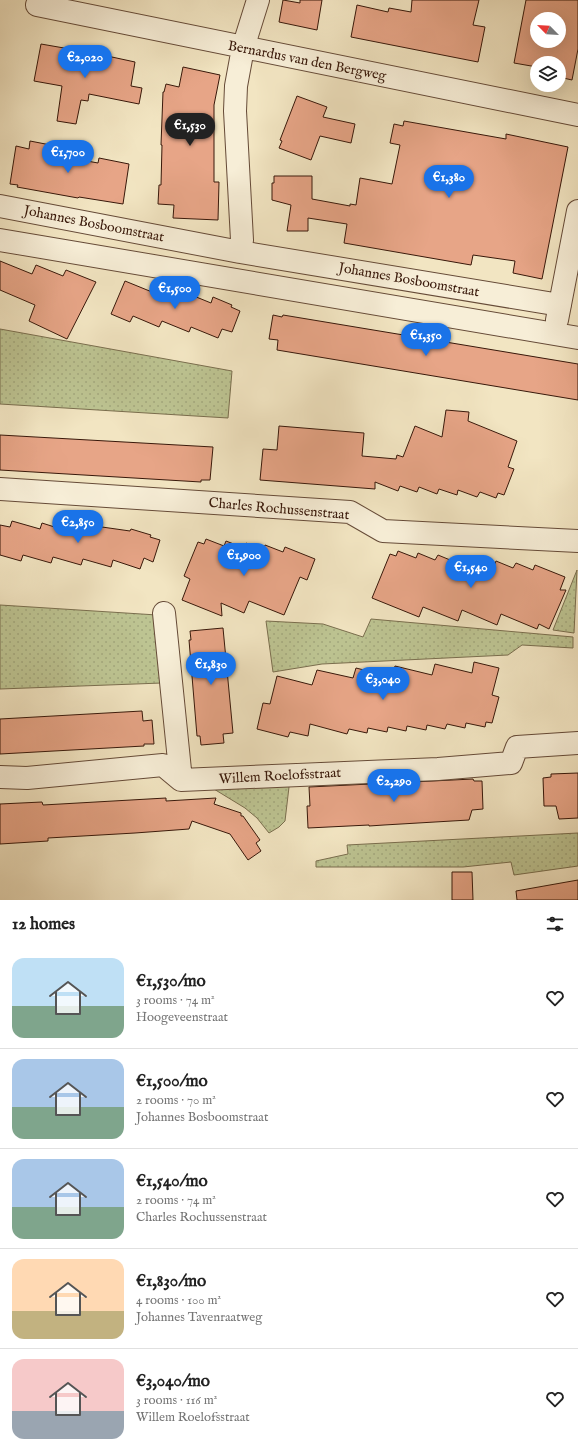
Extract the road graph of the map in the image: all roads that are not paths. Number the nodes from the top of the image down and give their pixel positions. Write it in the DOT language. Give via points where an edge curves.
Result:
graph roads {
  1 [pos="258,0"];
  2 [pos="37,5"];
  3 [pos="243,48"];
  4 [pos="578,115"];
  5 [pos="0,206"];
  6 [pos="578,211"];
  7 [pos="0,240"];
  8 [pos="249,253"];
  9 [pos="256,283"];
  10 [pos="560,305"];
  11 [pos="554,334"];
  12 [pos="578,338"];
  13 [pos="0,489"];
  14 [pos="578,542"];
  15 [pos="164,613"];
  16 [pos="578,743"];
  17 [pos="0,777"];
  18 [pos="181,780"];
  1 -- 3 [label="street"];
  2 -- 3 [label="street, Bernardus van den Bergweg"];
  3 -- 4 [label="street, Bernardus van den Bergweg"];
  3 -- 8 [label="street" via="236,86 235,111 242,240"];
  5 -- 8 [label="street, Johannes Bosboomstraat"];
  6 -- 10 [label="street"];
  7 -- 9 [label="street, Johannes Bosboomstraat"];
  8 -- 9 [label="street"];
  8 -- 10 [label="street, Johannes Bosboomstraat"];
  9 -- 11 [label="street, Johannes Bosboomstraat"];
  10 -- 11 [label="street"];
  11 -- 12 [label="street, Johannes Bosboomstraat"];
  13 -- 14 [label="street, Charles Rochussenstraat" via="350,512 383,531"];
  15 -- 18 [label="street"];
  16 -- 18 [label="street, Willem Roelofsstraat" via="517,747 511,763 438,769"];
  17 -- 18 [label="street" via="27,778 163,765"];
}
